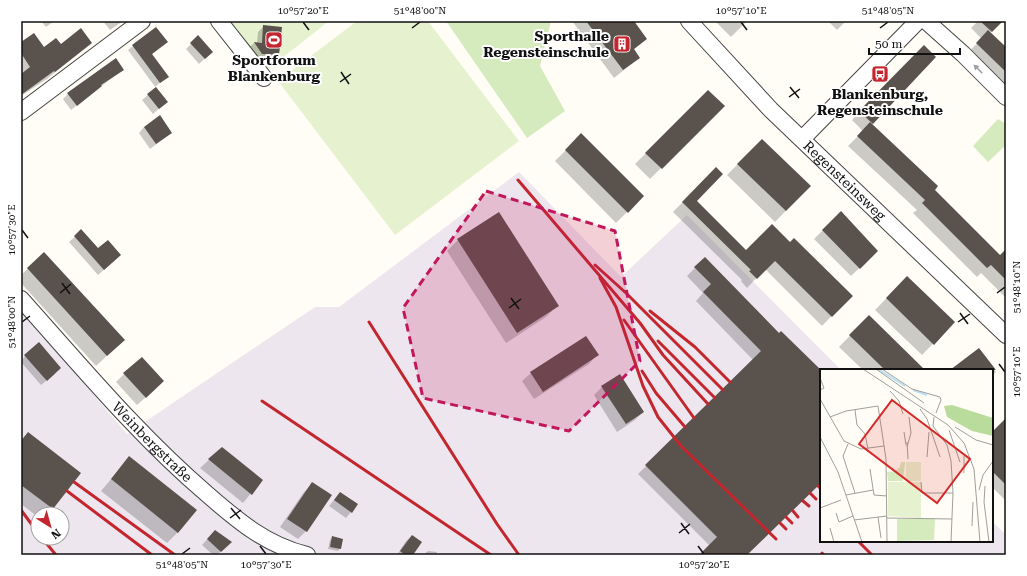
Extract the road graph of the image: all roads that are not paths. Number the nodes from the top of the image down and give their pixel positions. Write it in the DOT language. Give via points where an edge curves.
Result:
graph roads {
  1 [pos="142,21"];
  2 [pos="219,21"];
  3 [pos="689,21"];
  4 [pos="918,21"];
  5 [pos="926,21"];
  6 [pos="264,78"];
  7 [pos="1006,97"];
  8 [pos="21,112"];
  9 [pos="802,139"];
  10 [pos="21,299"];
  11 [pos="1006,335"];
  12 [pos="307,555"];
  1 -- 8 [label="street"];
  2 -- 6 [label="street"];
  3 -- 9 [label="street, Regensteinsweg" via="758,97"];
  4 -- 9 [label="street"];
  7 -- 5 [label="street, one-way" via="964,54"];
  9 -- 11 [label="street, Regensteinsweg"];
  10 -- 12 [label="street, Weinbergstraße" via="130,420 184,474 247,528 287,550"];
}
